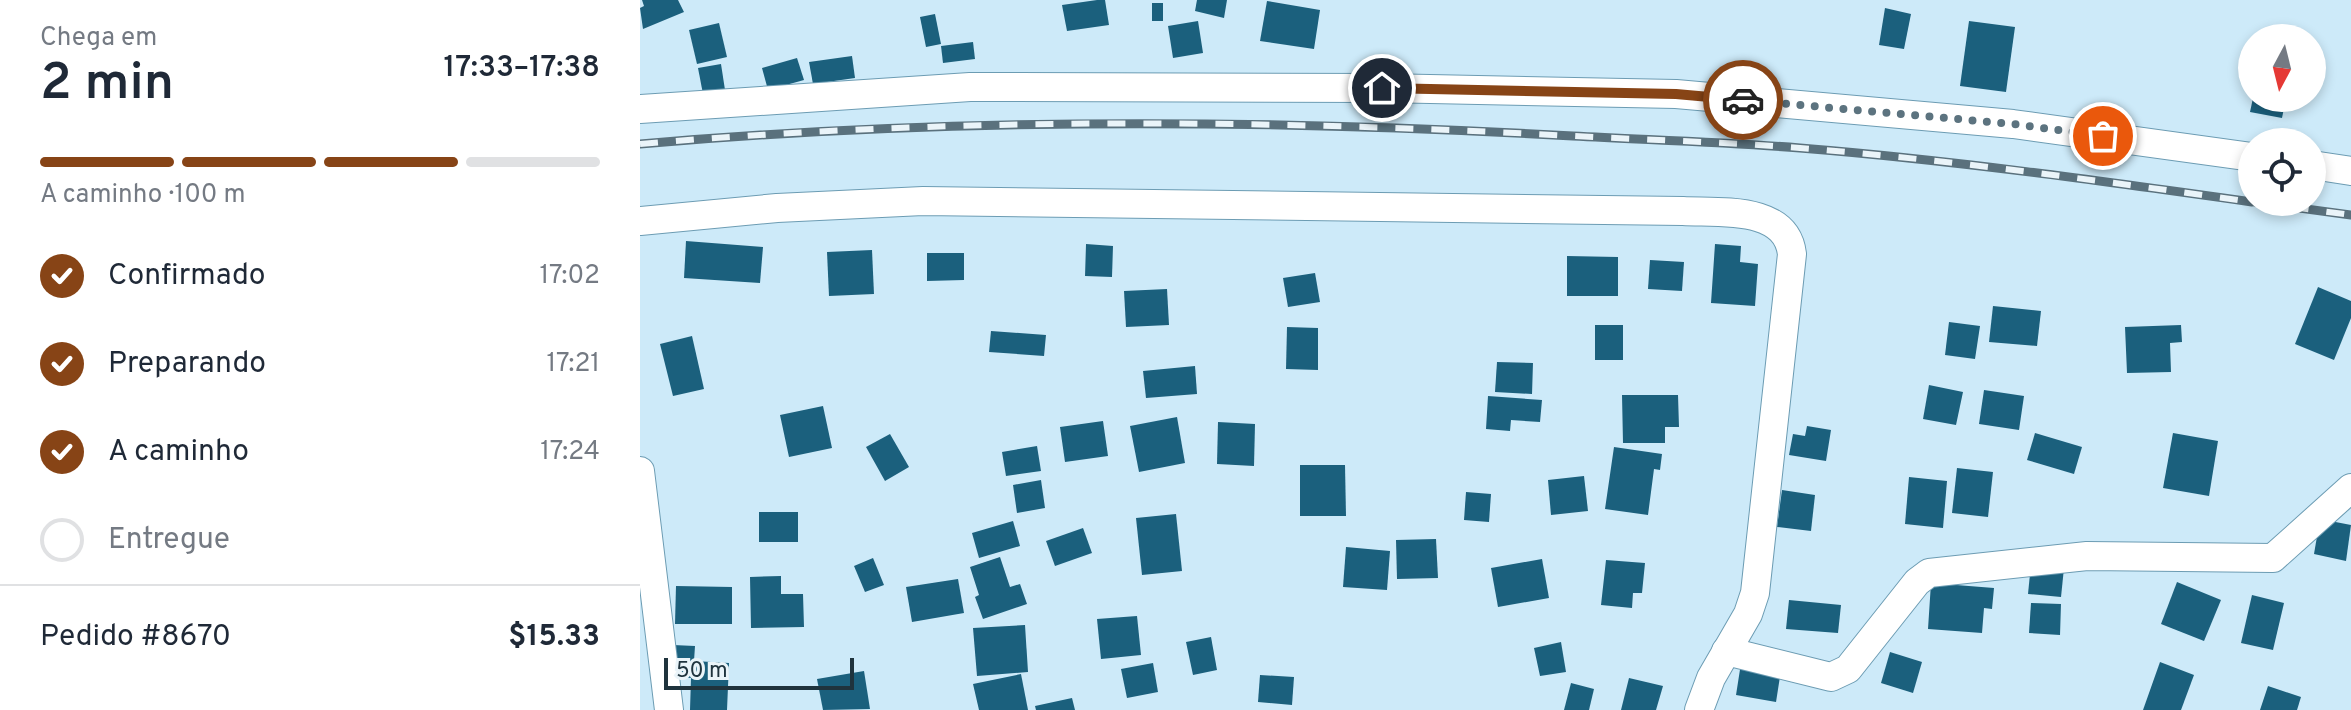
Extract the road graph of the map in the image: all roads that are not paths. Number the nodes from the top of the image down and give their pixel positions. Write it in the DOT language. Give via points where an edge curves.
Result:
graph roads {
  1 [pos="640,109"];
  2 [pos="2238,155"];
  3 [pos="2326,167"];
  4 [pos="2351,171"];
  5 [pos="640,221"];
  6 [pos="640,471"];
  7 [pos="2351,488"];
  8 [pos="1726,651"];
  9 [pos="669,710"];
  10 [pos="1699,710"];
  1 -- 2 [label="street" via="970,87 1676,94 2013,124"];
  3 -- 4 [label="street"];
  5 -- 8 [label="street" via="923,201 1683,211 1771,221 1791,242 1790,274 1755,593"];
  6 -- 9 [label="street"];
  7 -- 8 [label="street" via="2273,558 2087,556 1929,573 1848,669 1831,677"];
  8 -- 10 [label="street"];
}
